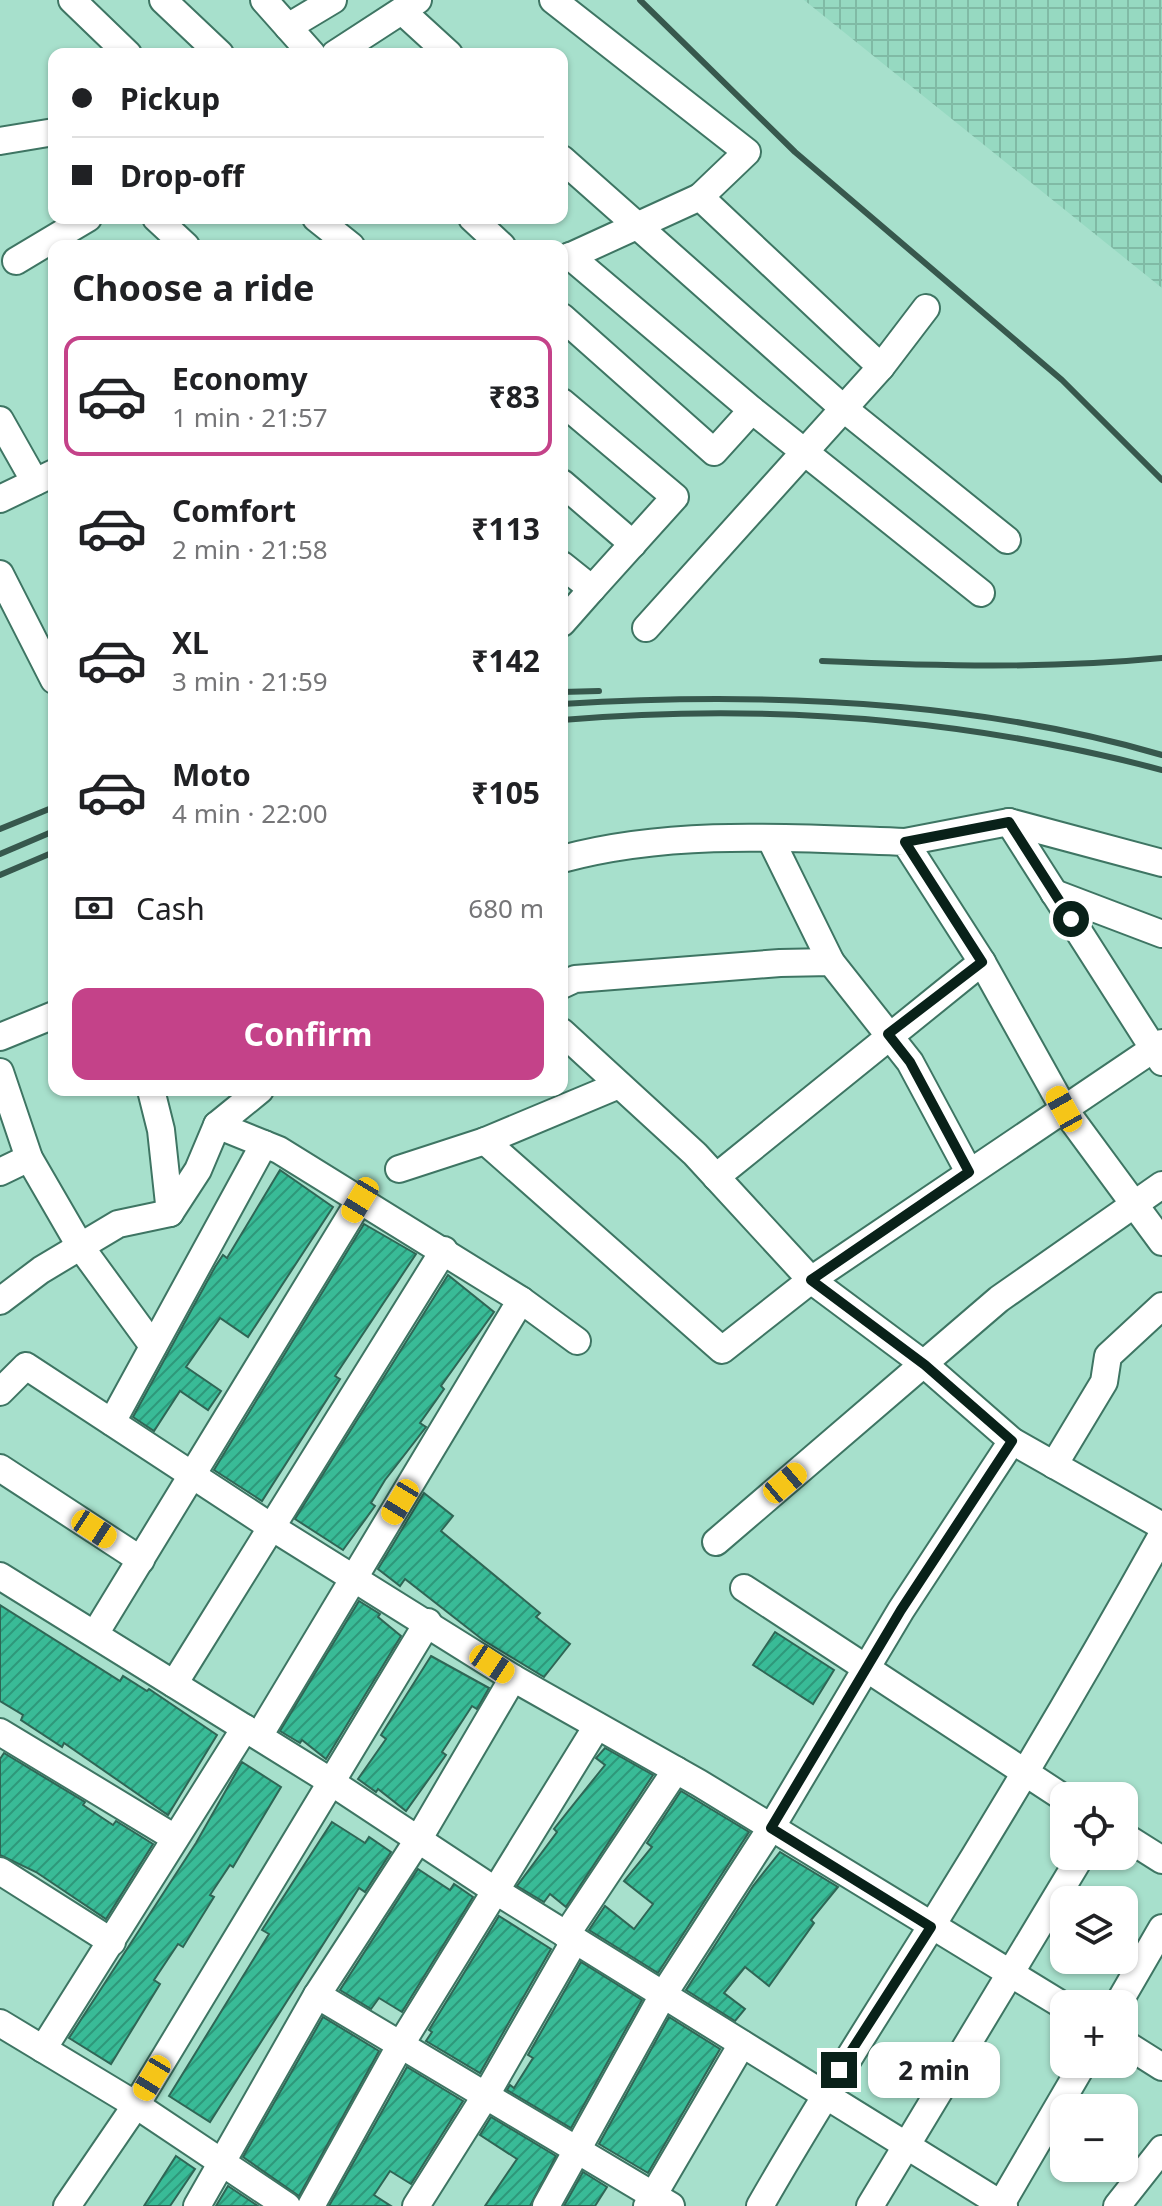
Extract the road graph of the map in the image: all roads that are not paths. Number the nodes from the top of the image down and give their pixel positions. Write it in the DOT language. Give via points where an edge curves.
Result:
graph roads {
  1 [pos="72,0"];
  2 [pos="163,0"];
  3 [pos="264,0"];
  4 [pos="333,0"];
  5 [pos="553,0"];
  6 [pos="410,5"];
  7 [pos="288,27"];
  8 [pos="122,48"];
  9 [pos="214,48"];
  10 [pos="307,48"];
  11 [pos="344,48"];
  12 [pos="444,48"];
  13 [pos="48,133"];
  14 [pos="0,141"];
  15 [pos="568,165"];
  16 [pos="700,197"];
  17 [pos="78,224"];
  18 [pos="162,224"];
  19 [pos="324,224"];
  20 [pos="478,224"];
  21 [pos="634,227"];
  22 [pos="51,240"];
  23 [pos="180,240"];
  24 [pos="344,240"];
  25 [pos="496,240"];
  26 [pos="48,242"];
  27 [pos="568,257"];
  28 [pos="568,260"];
  29 [pos="16,261"];
  30 [pos="926,308"];
  31 [pos="568,322"];
  32 [pos="881,367"];
  33 [pos="568,407"];
  34 [pos="843,408"];
  35 [pos="752,410"];
  36 [pos="0,420"];
  37 [pos="806,450"];
  38 [pos="45,478"];
  39 [pos="568,488"];
  40 [pos="0,499"];
  41 [pos="1007,540"];
  42 [pos="633,544"];
  43 [pos="568,570"];
  44 [pos="0,574"];
  45 [pos="592,589"];
  46 [pos="981,593"];
  47 [pos="568,616"];
  48 [pos="646,628"];
  49 [pos="48,668"];
  50 [pos="1009,822"];
  51 [pos="770,838"];
  52 [pos="905,842"];
  53 [pos="568,857"];
  54 [pos="1162,863"];
  55 [pos="1054,893"];
  56 [pos="1162,934"];
  57 [pos="831,962"];
  58 [pos="982,962"];
  59 [pos="568,982"];
  60 [pos="48,1017"];
  61 [pos="888,1034"];
  62 [pos="0,1037"];
  63 [pos="568,1038"];
  64 [pos="1159,1052"];
  65 [pos="0,1072"];
  66 [pos="619,1085"];
  67 [pos="152,1096"];
  68 [pos="253,1096"];
  69 [pos="1064,1109"];
  70 [pos="217,1125"];
  71 [pos="485,1141"];
  72 [pos="264,1144"];
  73 [pos="29,1158"];
  74 [pos="399,1169"];
  75 [pos="0,1172"];
  76 [pos="969,1172"];
  77 [pos="716,1177"];
  78 [pos="1162,1185"];
  79 [pos="360,1200"];
  80 [pos="1134,1205"];
  81 [pos="170,1213"];
  82 [pos="1162,1242"];
  83 [pos="80,1246"];
  84 [pos="444,1250"];
  85 [pos="811,1280"];
  86 [pos="521,1300"];
  87 [pos="0,1301"];
  88 [pos="1162,1306"];
  89 [pos="577,1341"];
  90 [pos="153,1346"];
  91 [pos="925,1365"];
  92 [pos="0,1392"];
  93 [pos="112,1422"];
  94 [pos="1012,1441"];
  95 [pos="1054,1465"];
  96 [pos="0,1468"];
  97 [pos="194,1476"];
  98 [pos="1162,1526"];
  99 [pos="273,1528"];
  100 [pos="1162,1535"];
  101 [pos="716,1542"];
  102 [pos="141,1560"];
  103 [pos="0,1576"];
  104 [pos="355,1578"];
  105 [pos="744,1588"];
  106 [pos="428,1622"];
  107 [pos="95,1634"];
  108 [pos="865,1669"];
  109 [pos="513,1678"];
  110 [pos="174,1684"];
  111 [pos="597,1726"];
  112 [pos="0,1732"];
  113 [pos="252,1732"];
  114 [pos="676,1770"];
  115 [pos="1024,1772"];
  116 [pos="332,1783"];
  117 [pos="1050,1789"];
  118 [pos="771,1828"];
  119 [pos="175,1838"];
  120 [pos="418,1840"];
  121 [pos="1138,1845"];
  122 [pos="1162,1860"];
  123 [pos="1072,1870"];
  124 [pos="0,1871"];
  125 [pos="496,1891"];
  126 [pos="931,1927"];
  127 [pos="1162,1928"];
  128 [pos="571,1938"];
  129 [pos="112,1942"];
  130 [pos="1008,1973"];
  131 [pos="1126,1990"];
  132 [pos="317,1995"];
  133 [pos="663,1995"];
  134 [pos="1050,1998"];
  135 [pos="0,2023"];
  136 [pos="401,2044"];
  137 [pos="742,2044"];
  138 [pos="43,2049"];
  139 [pos="1138,2052"];
  140 [pos="1162,2067"];
  141 [pos="1075,2078"];
  142 [pos="823,2094"];
  143 [pos="486,2095"];
  144 [pos="136,2105"];
  145 [pos="907,2146"];
  146 [pos="1162,2149"];
  147 [pos="578,2150"];
  148 [pos="221,2163"];
  149 [pos="657,2202"];
  150 [pos="1001,2205"];
  151 [pos="67,2206"];
  152 [pos="197,2206"];
  153 [pos="287,2206"];
  154 [pos="311,2206"];
  155 [pos="416,2206"];
  156 [pos="546,2206"];
  157 [pos="760,2206"];
  158 [pos="870,2206"];
  159 [pos="1117,2206"];
  1 -- 8 [label="street"];
  2 -- 9 [label="street"];
  3 -- 7 [label="street"];
  4 -- 7 [label="street"];
  5 -- 16 [label="street" via="747,152"];
  6 -- 11 [label="street"];
  6 -- 12 [label="street"];
  7 -- 10 [label="street"];
  13 -- 14 [label="street"];
  15 -- 21 [label="street"];
  16 -- 21 [label="street"];
  16 -- 32 [label="street"];
  17 -- 22 [label="street"];
  18 -- 23 [label="street"];
  19 -- 24 [label="street"];
  20 -- 25 [label="street"];
  21 -- 27 [label="street"];
  21 -- 34 [label="street"];
  26 -- 29 [label="street"];
  28 -- 35 [label="street"];
  30 -- 32 [label="street"];
  31 -- 35 [label="street" via="714,452"];
  32 -- 34 [label="street"];
  33 -- 42 [label="street" via="675,497"];
  34 -- 37 [label="street"];
  34 -- 41 [label="street"];
  35 -- 37 [label="street"];
  36 -- 38 [label="street"];
  37 -- 46 [label="street"];
  37 -- 48 [label="street"];
  38 -- 40 [label="street"];
  39 -- 42 [label="street"];
  42 -- 45 [label="street"];
  43 -- 45 [label="street"];
  44 -- 49 [label="street"];
  45 -- 47 [label="street"];
  50 -- 52 [label="street"];
  50 -- 54 [label="street"];
  50 -- 55 [label="street"];
  51 -- 52 [label="street"];
  51 -- 53 [label="street" via="610,846"];
  51 -- 57 [label="street"];
  52 -- 58 [label="street"];
  55 -- 56 [label="street"];
  55 -- 64 [label="street"];
  57 -- 59 [label="street"];
  57 -- 61 [label="street"];
  58 -- 61 [label="street"];
  58 -- 69 [label="street"];
  60 -- 62 [label="street"];
  61 -- 76 [label="street" via="910,1062"];
  61 -- 77 [label="street"];
  63 -- 66 [label="street"];
  64 -- 69 [label="street"];
  65 -- 73 [label="street"];
  66 -- 71 [label="street"];
  66 -- 77 [label="street"];
  67 -- 81 [label="street"];
  68 -- 70 [label="street"];
  69 -- 76 [label="street"];
  69 -- 80 [label="street"];
  70 -- 72 [label="street"];
  70 -- 81 [label="street" via="198,1170"];
  71 -- 74 [label="street"];
  71 -- 85 [label="street" via="722,1350"];
  72 -- 79 [label="street"];
  72 -- 90 [label="street"];
  73 -- 75 [label="street"];
  73 -- 83 [label="street"];
  76 -- 85 [label="street"];
  77 -- 85 [label="street"];
  78 -- 80 [label="street"];
  79 -- 84 [label="street"];
  79 -- 97 [label="street"];
  80 -- 82 [label="street"];
  80 -- 91 [label="street" via="999,1299"];
  81 -- 83 [label="street" via="118,1224"];
  83 -- 87 [label="street"];
  83 -- 90 [label="street"];
  84 -- 86 [label="street"];
  84 -- 99 [label="street"];
  85 -- 91 [label="street"];
  86 -- 89 [label="street"];
  86 -- 104 [label="street"];
  88 -- 95 [label="street" via="1112,1351 1104,1382"];
  90 -- 93 [label="street"];
  91 -- 94 [label="street"];
  91 -- 101 [label="street"];
  92 -- 93 [label="street" via="26,1366"];
  93 -- 97 [label="street"];
  94 -- 95 [label="street"];
  94 -- 108 [label="street"];
  95 -- 98 [label="street"];
  96 -- 102 [label="street"];
  97 -- 99 [label="street"];
  97 -- 102 [label="street"];
  99 -- 104 [label="street"];
  99 -- 110 [label="street"];
  100 -- 115 [label="street"];
  102 -- 107 [label="street"];
  103 -- 107 [label="street"];
  104 -- 106 [label="street"];
  104 -- 113 [label="street"];
  105 -- 108 [label="street"];
  106 -- 109 [label="street"];
  106 -- 116 [label="street"];
  107 -- 110 [label="street"];
  108 -- 115 [label="street"];
  108 -- 118 [label="street"];
  109 -- 111 [label="street"];
  109 -- 120 [label="street"];
  110 -- 113 [label="street"];
  111 -- 114 [label="street"];
  111 -- 125 [label="street"];
  112 -- 119 [label="street"];
  113 -- 116 [label="street"];
  113 -- 119 [label="street"];
  114 -- 118 [label="street"];
  114 -- 128 [label="street"];
  115 -- 117 [label="street"];
  115 -- 126 [label="street"];
  116 -- 120 [label="street"];
  116 -- 144 [label="street"];
  118 -- 126 [label="street"];
  118 -- 133 [label="street"];
  119 -- 129 [label="street"];
  120 -- 125 [label="street"];
  120 -- 132 [label="street"];
  121 -- 122 [label="street"];
  123 -- 130 [label="street"];
  124 -- 129 [label="street"];
  125 -- 128 [label="street"];
  125 -- 136 [label="street"];
  126 -- 130 [label="street"];
  126 -- 142 [label="street"];
  127 -- 131 [label="street"];
  128 -- 133 [label="street"];
  128 -- 143 [label="street"];
  129 -- 138 [label="street"];
  130 -- 134 [label="street"];
  130 -- 145 [label="street"];
  132 -- 136 [label="street"];
  132 -- 148 [label="street"];
  133 -- 137 [label="street"];
  133 -- 147 [label="street"];
  135 -- 138 [label="street"];
  136 -- 143 [label="street"];
  136 -- 154 [label="street"];
  137 -- 142 [label="street"];
  137 -- 149 [label="street"];
  138 -- 144 [label="street"];
  139 -- 140 [label="street"];
  141 -- 150 [label="street"];
  142 -- 145 [label="street"];
  142 -- 157 [label="street"];
  143 -- 147 [label="street"];
  143 -- 155 [label="street"];
  144 -- 148 [label="street"];
  144 -- 151 [label="street"];
  145 -- 150 [label="street"];
  145 -- 158 [label="street"];
  146 -- 159 [label="street"];
  147 -- 149 [label="street"];
  147 -- 156 [label="street"];
  148 -- 152 [label="street"];
  148 -- 153 [label="street"];
}
